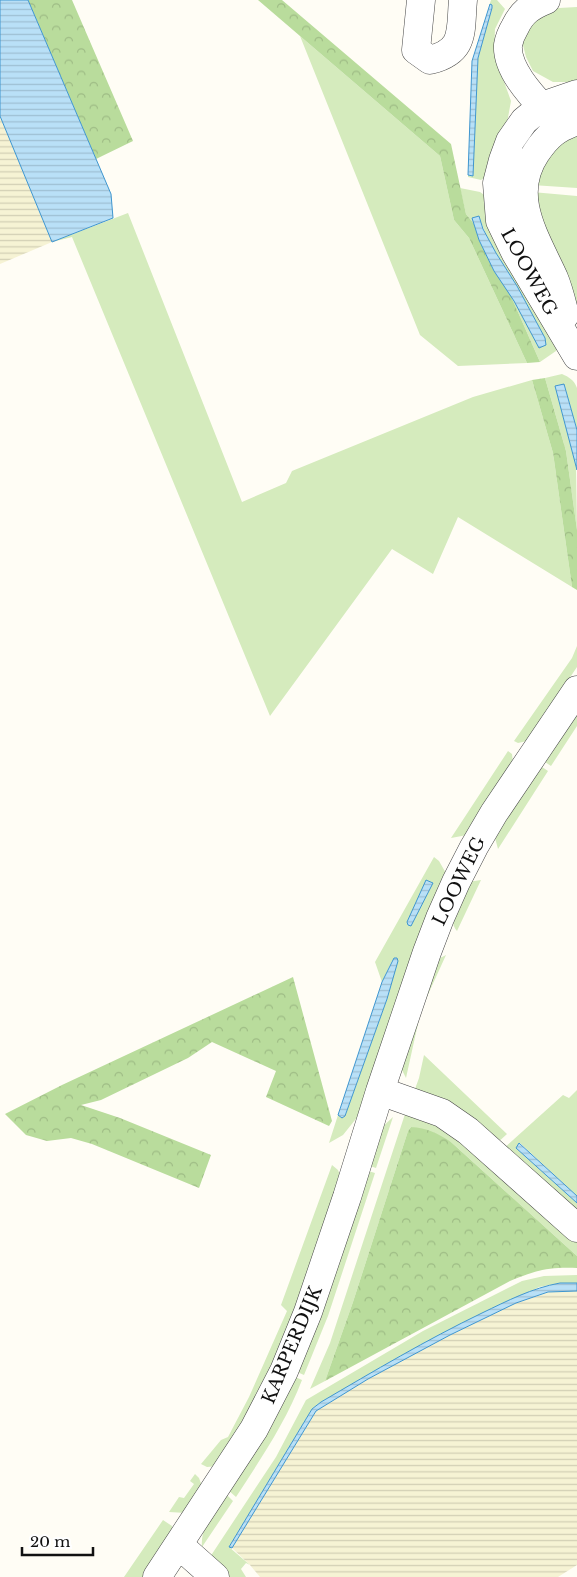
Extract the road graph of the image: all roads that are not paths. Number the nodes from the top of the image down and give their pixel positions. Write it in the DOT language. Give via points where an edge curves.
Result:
graph roads {
  1 [pos="421,0"];
  2 [pos="463,0"];
  3 [pos="528,4"];
  4 [pos="577,94"];
  5 [pos="542,106"];
  6 [pos="568,124"];
  7 [pos="577,355"];
  8 [pos="577,690"];
  9 [pos="380,1090"];
  10 [pos="577,1228"];
  11 [pos="179,1545"];
  12 [pos="157,1577"];
  13 [pos="215,1577"];
  1 -- 2 [label="street" via="416,50 430,60 445,57 458,43"];
  3 -- 5 [label="street, LOOWEG" via="508,45 510,60 520,80"];
  4 -- 5 [label="street, LOOWEG"];
  5 -- 6 [label="street, LOOWEG"];
  5 -- 7 [label="street, LOOWEG" via="524,121 510,141 503,160 497,184 500,221"];
  6 -- 7 [label="street, LOOWEG" via="544,142 534,156 526,172 523,195 526,214 555,282"];
  8 -- 9 [label="street, LOOWEG" via="494,813 456,882 433,935"];
  9 -- 10 [label="street" via="442,1113 468,1131"];
  9 -- 11 [label="street, KARPERDIJK" via="308,1312 284,1371 254,1429"];
  11 -- 12 [label="street, KARPERDIJK"];
  11 -- 13 [label="street"];
}
